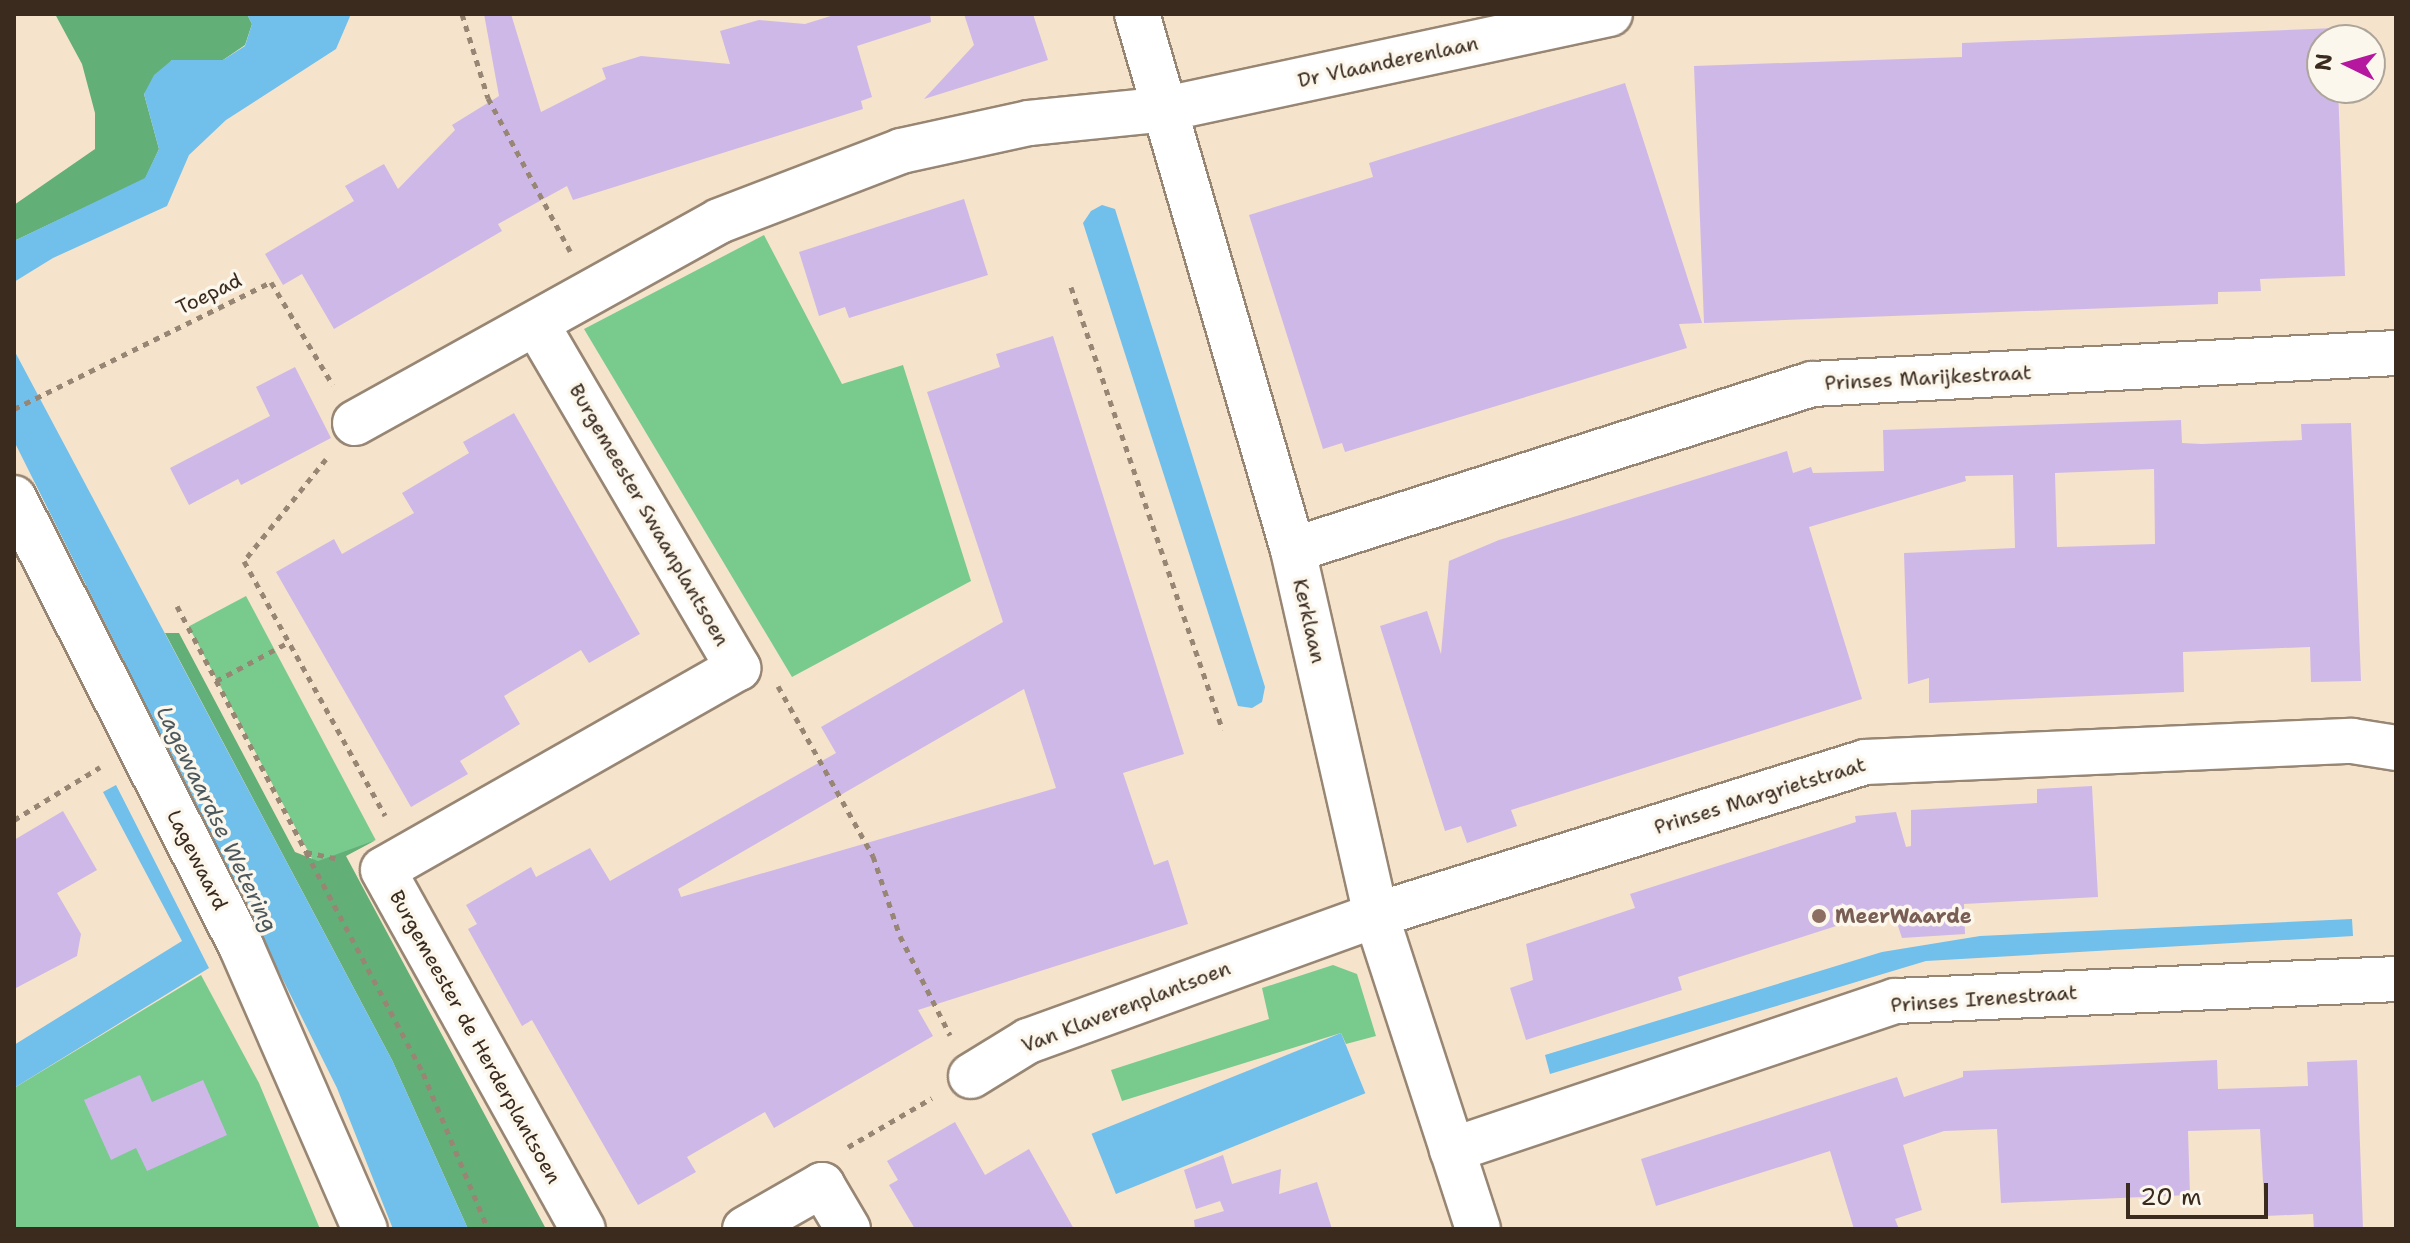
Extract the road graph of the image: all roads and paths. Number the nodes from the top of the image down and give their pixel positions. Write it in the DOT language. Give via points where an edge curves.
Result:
graph roads {
  1 [pos="462,14"];
  2 [pos="1137,14"];
  3 [pos="1610,14"];
  4 [pos="1166,109"];
  5 [pos="1071,287"];
  6 [pos="591,291"];
  7 [pos="537,325"];
  8 [pos="2396,353"];
  9 [pos="14,409"];
  10 [pos="355,423"];
  11 [pos="14,498"];
  12 [pos="1293,550"];
  13 [pos="177,606"];
  14 [pos="289,642"];
  15 [pos="738,668"];
  16 [pos="216,681"];
  17 [pos="1223,730"];
  18 [pos="139,743"];
  19 [pos="2396,748"];
  20 [pos="14,820"];
  21 [pos="306,852"];
  22 [pos="395,862"];
  23 [pos="1376,915"];
  24 [pos="2396,979"];
  25 [pos="971,1076"];
  26 [pos="1452,1150"];
  27 [pos="822,1185"];
  28 [pos="365,1229"];
  29 [pos="488,1229"];
  30 [pos="583,1229"];
  31 [pos="745,1229"];
  32 [pos="848,1229"];
  33 [pos="1478,1229"];
  1 -- 6 [label="path" via="488,98"];
  2 -- 4 [label="street, Kerklaan"];
  3 -- 4 [label="street, Dr Vlaanderenlaan"];
  4 -- 6 [label="street" via="1029,123 901,151 719,221"];
  4 -- 12 [label="street, Kerklaan"];
  5 -- 17 [label="path"];
  6 -- 7 [label="street"];
  7 -- 10 [label="street"];
  7 -- 15 [label="street, Burgemeester Swaanplantsoen"];
  8 -- 12 [label="street, Prinses Marijkestraat" via="1812,384"];
  9 -- 10 [label="path, Toepad" via="271,282"];
  10 -- 14 [label="path" via="244,561"];
  11 -- 18 [label="street, Lagewaard"];
  12 -- 23 [label="street, Kerklaan"];
  13 -- 16 [label="path"];
  14 -- 16 [label="path"];
  14 -- 22 [label="path"];
  15 -- 22 [label="street, Burgemeester Swaanplantsoen"];
  15 -- 25 [label="path" via="773,676 873,856 900,936"];
  16 -- 21 [label="path"];
  18 -- 20 [label="path"];
  18 -- 28 [label="street, Lagewaard" via="242,948"];
  19 -- 23 [label="street, Prinses Margrietstraat" via="2352,741 1865,762"];
  21 -- 22 [label="path"];
  21 -- 29 [label="path" via="423,1073"];
  22 -- 30 [label="street, Burgemeester de Herderplantsoen"];
  23 -- 25 [label="street, Van Klaverenplantsoen" via="1028,1041"];
  23 -- 26 [label="street, Kerklaan"];
  24 -- 26 [label="street, Prinses Irenestraat" via="1895,1001"];
  25 -- 27 [label="path" via="829,1158"];
  26 -- 33 [label="street, Kerklaan"];
  27 -- 31 [label="street"];
  27 -- 32 [label="street"];
}
